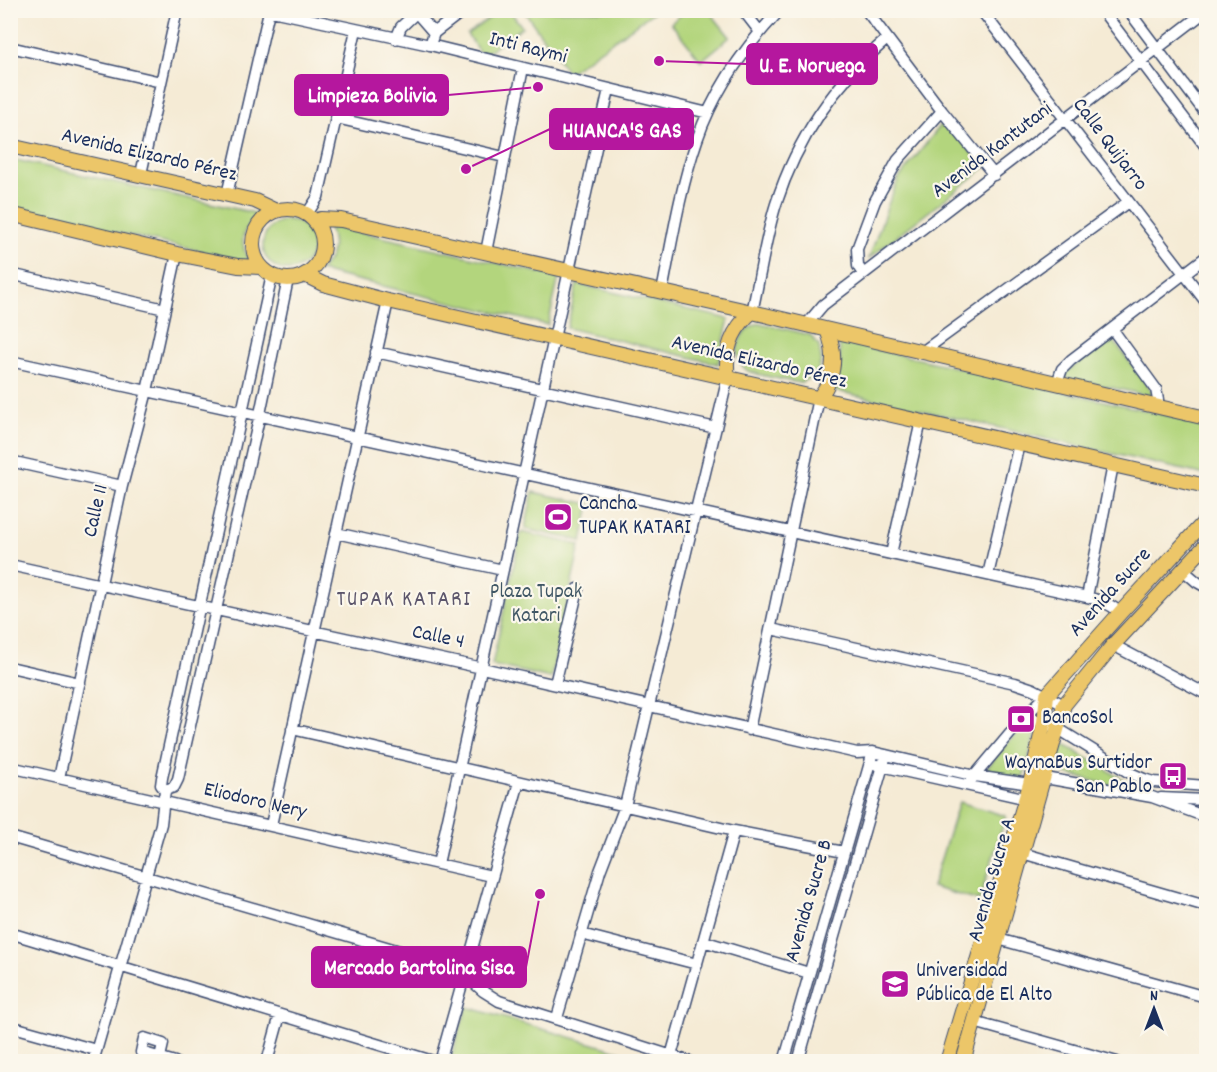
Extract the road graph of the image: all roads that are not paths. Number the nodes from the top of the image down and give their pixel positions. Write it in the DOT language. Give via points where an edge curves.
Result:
graph roads {
  1 [pos="177,10"];
  2 [pos="464,10"];
  3 [pos="743,10"];
  4 [pos="780,10"];
  5 [pos="866,10"];
  6 [pos="981,10"];
  7 [pos="1102,10"];
  8 [pos="1128,10"];
  9 [pos="268,11"];
  10 [pos="416,11"];
  11 [pos="1206,11"];
  12 [pos="301,14"];
  13 [pos="356,30"];
  14 [pos="760,32"];
  15 [pos="434,33"];
  16 [pos="396,39"];
  17 [pos="887,39"];
  18 [pos="430,45"];
  19 [pos="10,47"];
  20 [pos="1157,49"];
  21 [pos="1141,61"];
  22 [pos="523,68"];
  23 [pos="161,82"];
  24 [pos="609,89"];
  25 [pos="942,111"];
  26 [pos="708,113"];
  27 [pos="1206,114"];
  28 [pos="336,118"];
  29 [pos="1066,120"];
  30 [pos="10,146"];
  31 [pos="1206,147"];
  32 [pos="504,157"];
  33 [pos="141,174"];
  34 [pos="994,175"];
  35 [pos="227,195"];
  36 [pos="1128,202"];
  37 [pos="276,211"];
  38 [pos="10,214"];
  39 [pos="311,218"];
  40 [pos="486,252"];
  41 [pos="177,254"];
  42 [pos="1206,257"];
  43 [pos="267,271"];
  44 [pos="569,271"];
  45 [pos="1185,273"];
  46 [pos="10,274"];
  47 [pos="863,274"];
  48 [pos="305,275"];
  49 [pos="288,279"];
  50 [pos="662,292"];
  51 [pos="388,301"];
  52 [pos="1206,302"];
  53 [pos="165,309"];
  54 [pos="752,312"];
  55 [pos="806,325"];
  56 [pos="827,330"];
  57 [pos="1113,330"];
  58 [pos="554,338"];
  59 [pos="376,352"];
  60 [pos="922,352"];
  61 [pos="10,361"];
  62 [pos="728,377"];
  63 [pos="1057,383"];
  64 [pos="543,388"];
  65 [pos="147,391"];
  66 [pos="819,398"];
  67 [pos="1157,407"];
  68 [pos="242,410"];
  69 [pos="260,414"];
  70 [pos="1206,418"];
  71 [pos="921,421"];
  72 [pos="716,428"];
  73 [pos="357,436"];
  74 [pos="1019,444"];
  75 [pos="10,460"];
  76 [pos="1113,465"];
  77 [pos="525,473"];
  78 [pos="122,486"];
  79 [pos="1206,486"];
  80 [pos="696,511"];
  81 [pos="1206,520"];
  82 [pos="792,531"];
  83 [pos="336,533"];
  84 [pos="1206,545"];
  85 [pos="891,554"];
  86 [pos="10,565"];
  87 [pos="503,570"];
  88 [pos="1183,570"];
  89 [pos="988,575"];
  90 [pos="101,585"];
  91 [pos="1206,587"];
  92 [pos="578,589"];
  93 [pos="1087,597"];
  94 [pos="200,606"];
  95 [pos="217,610"];
  96 [pos="1120,613"];
  97 [pos="771,628"];
  98 [pos="314,631"];
  99 [pos="1113,645"];
  100 [pos="10,668"];
  101 [pos="482,668"];
  102 [pos="80,683"];
  103 [pos="555,684"];
  104 [pos="1206,694"];
  105 [pos="1047,695"];
  106 [pos="1064,705"];
  107 [pos="649,706"];
  108 [pos="1025,716"];
  109 [pos="1051,725"];
  110 [pos="292,729"];
  111 [pos="749,730"];
  112 [pos="886,755"];
  113 [pos="871,757"];
  114 [pos="10,767"];
  115 [pos="883,767"];
  116 [pos="460,768"];
  117 [pos="975,776"];
  118 [pos="59,778"];
  119 [pos="519,782"];
  120 [pos="1037,782"];
  121 [pos="1154,782"];
  122 [pos="966,786"];
  123 [pos="1206,786"];
  124 [pos="165,796"];
  125 [pos="1152,797"];
  126 [pos="1031,800"];
  127 [pos="1206,800"];
  128 [pos="625,806"];
  129 [pos="1206,817"];
  130 [pos="271,825"];
  131 [pos="734,831"];
  132 [pos="10,837"];
  133 [pos="844,852"];
  134 [pos="1022,853"];
  135 [pos="438,864"];
  136 [pos="491,876"];
  137 [pos="146,877"];
  138 [pos="1206,906"];
  139 [pos="10,933"];
  140 [pos="581,933"];
  141 [pos="998,939"];
  142 [pos="703,940"];
  143 [pos="697,964"];
  144 [pos="121,966"];
  145 [pos="809,973"];
  146 [pos="466,976"];
  147 [pos="1206,997"];
  148 [pos="280,1015"];
  149 [pos="557,1018"];
  150 [pos="974,1022"];
  151 [pos="10,1026"];
  152 [pos="96,1050"];
  153 [pos="671,1056"];
  154 [pos="160,1057"];
  155 [pos="93,1062"];
  156 [pos="175,1062"];
  157 [pos="267,1062"];
  158 [pos="438,1062"];
  159 [pos="692,1062"];
  160 [pos="784,1062"];
  161 [pos="798,1062"];
  162 [pos="947,1062"];
  163 [pos="963,1062"];
  164 [pos="1117,1062"];
  1 -- 23 [label="street"];
  2 -- 15 [label="street"];
  3 -- 14 [label="street"];
  4 -- 14 [label="street"];
  5 -- 17 [label="street"];
  6 -- 29 [label="street, Calle Quijarro"];
  7 -- 21 [label="street"];
  8 -- 20 [label="street"];
  9 -- 12 [label="street, Inti Raymi"];
  9 -- 35 [label="street"];
  10 -- 15 [label="street"];
  10 -- 16 [label="street"];
  11 -- 20 [label="street, Avenida Kantutani"];
  12 -- 13 [label="street, Inti Raymi"];
  13 -- 16 [label="street, Inti Raymi"];
  13 -- 28 [label="street"];
  14 -- 26 [label="street" via="728,75"];
  15 -- 18 [label="street"];
  16 -- 18 [label="street, Inti Raymi"];
  17 -- 25 [label="street"];
  17 -- 54 [label="street" via="839,87 793,160 775,207"];
  18 -- 22 [label="street, Inti Raymi"];
  19 -- 23 [label="street"];
  20 -- 21 [label="street, Avenida Kantutani"];
  20 -- 27 [label="street"];
  21 -- 29 [label="street, Avenida Kantutani"];
  21 -- 31 [label="street"];
  22 -- 24 [label="street, Inti Raymi"];
  22 -- 32 [label="street"];
  23 -- 33 [label="street"];
  24 -- 26 [label="street, Inti Raymi"];
  24 -- 44 [label="street"];
  25 -- 34 [label="street"];
  25 -- 47 [label="street" via="898,160 875,201 857,249"];
  26 -- 50 [label="street" via="679,204"];
  28 -- 32 [label="street"];
  28 -- 39 [label="street"];
  29 -- 34 [label="street, Avenida Kantutani"];
  29 -- 36 [label="street, Calle Quijarro"];
  30 -- 33 [label="main road, Avenida Elizardo Pérez"];
  32 -- 40 [label="street"];
  33 -- 35 [label="main road, Avenida Elizardo Pérez"];
  34 -- 47 [label="street, Avenida Kantutani"];
  35 -- 37 [label="main road, Avenida Elizardo Pérez"];
  36 -- 45 [label="street, Calle Quijarro"];
  36 -- 60 [label="street"];
  37 -- 39 [label="main road" via="289,209"];
  37 -- 43 [label="main road" via="264,218 254,235 253,249"];
  38 -- 41 [label="main road"];
  39 -- 40 [label="main road" via="341,220"];
  39 -- 48 [label="main road" via="323,240 322,254"];
  40 -- 44 [label="main road"];
  41 -- 43 [label="main road"];
  41 -- 53 [label="street, Calle 11"];
  42 -- 45 [label="street"];
  43 -- 49 [label="main road"];
  43 -- 68 [label="street"];
  44 -- 50 [label="main road"];
  44 -- 58 [label="street"];
  45 -- 52 [label="street, Calle Quijarro"];
  45 -- 57 [label="street"];
  46 -- 53 [label="street"];
  47 -- 55 [label="street, Avenida Kantutani" via="823,305"];
  48 -- 49 [label="main road"];
  48 -- 51 [label="main road, Avenida Elizardo Pérez" via="323,284"];
  49 -- 69 [label="street"];
  50 -- 54 [label="main road"];
  51 -- 58 [label="main road, Avenida Elizardo Pérez"];
  51 -- 59 [label="street"];
  53 -- 65 [label="street, Calle 11"];
  54 -- 55 [label="main road"];
  54 -- 62 [label="main road" via="741,322 731,341"];
  55 -- 56 [label="main road"];
  56 -- 60 [label="main road"];
  56 -- 66 [label="main road" via="834,362"];
  57 -- 63 [label="street" via="1071,360 1062,369"];
  57 -- 67 [label="street" via="1156,389"];
  58 -- 62 [label="main road, Avenida Elizardo Pérez"];
  58 -- 64 [label="street"];
  59 -- 64 [label="street"];
  59 -- 73 [label="street"];
  60 -- 63 [label="main road"];
  61 -- 65 [label="street"];
  62 -- 66 [label="main road, Avenida Elizardo Pérez"];
  62 -- 72 [label="street"];
  63 -- 67 [label="main road"];
  64 -- 72 [label="street"];
  64 -- 77 [label="street"];
  65 -- 68 [label="street"];
  65 -- 78 [label="street, Calle 11"];
  66 -- 71 [label="main road, Avenida Elizardo Pérez"];
  66 -- 82 [label="street"];
  67 -- 70 [label="main road"];
  68 -- 69 [label="street"];
  68 -- 94 [label="street"];
  69 -- 73 [label="street"];
  69 -- 95 [label="street"];
  71 -- 74 [label="main road, Avenida Elizardo Pérez"];
  71 -- 85 [label="street"];
  72 -- 80 [label="street"];
  73 -- 77 [label="street"];
  73 -- 83 [label="street"];
  74 -- 76 [label="main road, Avenida Elizardo Pérez"];
  74 -- 89 [label="street"];
  75 -- 78 [label="street"];
  76 -- 79 [label="main road, Avenida Elizardo Pérez"];
  76 -- 93 [label="street"];
  77 -- 80 [label="street"];
  77 -- 87 [label="street"];
  78 -- 90 [label="street, Calle 11"];
  80 -- 82 [label="street"];
  80 -- 107 [label="street"];
  81 -- 96 [label="main road, Avenida Sucre"];
  82 -- 85 [label="street"];
  82 -- 97 [label="street"];
  83 -- 87 [label="street"];
  83 -- 98 [label="street"];
  84 -- 88 [label="main road, Avenida Sucre"];
  85 -- 89 [label="street"];
  86 -- 90 [label="street, Calle 4"];
  87 -- 101 [label="street"];
  88 -- 91 [label="street"];
  88 -- 99 [label="main road, Avenida Sucre"];
  89 -- 93 [label="street"];
  90 -- 94 [label="street, Calle 4"];
  90 -- 102 [label="street, Calle 11"];
  92 -- 103 [label="street"];
  93 -- 96 [label="street" via="1114,606"];
  94 -- 95 [label="street, Calle 4"];
  94 -- 124 [label="street" via="162,778"];
  95 -- 98 [label="street, Calle 4"];
  95 -- 124 [label="street" via="178,779"];
  96 -- 105 [label="main road, Avenida Sucre"];
  97 -- 105 [label="street" via="1015,683"];
  97 -- 111 [label="street"];
  98 -- 101 [label="street, Calle 4"];
  98 -- 110 [label="street"];
  99 -- 104 [label="street"];
  99 -- 106 [label="main road, Avenida Sucre"];
  100 -- 102 [label="street"];
  101 -- 103 [label="street, Calle 4"];
  101 -- 116 [label="street"];
  102 -- 118 [label="street, Calle 11"];
  103 -- 107 [label="street, Calle 4"];
  105 -- 106 [label="street"];
  105 -- 108 [label="street"];
  105 -- 109 [label="main road"];
  106 -- 109 [label="main road"];
  107 -- 111 [label="street, Calle 4"];
  107 -- 128 [label="street"];
  108 -- 109 [label="street"];
  108 -- 117 [label="street"];
  109 -- 120 [label="main road, Avenida Sucre A"];
  109 -- 121 [label="street" via="1128,772"];
  110 -- 116 [label="street"];
  110 -- 130 [label="street"];
  111 -- 113 [label="street, Calle 4"];
  112 -- 113 [label="street"];
  112 -- 115 [label="street, Avenida Sucre B"];
  112 -- 117 [label="street"];
  113 -- 115 [label="street"];
  113 -- 133 [label="street, Avenida Sucre B"];
  114 -- 118 [label="street, Eliodoro Nery"];
  115 -- 122 [label="street"];
  115 -- 161 [label="street, Avenida Sucre B"];
  116 -- 119 [label="street"];
  116 -- 135 [label="street"];
  117 -- 120 [label="street"];
  117 -- 122 [label="street"];
  118 -- 124 [label="street, Eliodoro Nery"];
  119 -- 128 [label="street"];
  119 -- 136 [label="street"];
  120 -- 125 [label="street" via="1051,779"];
  120 -- 126 [label="main road, Avenida Sucre A"];
  121 -- 123 [label="street"];
  121 -- 125 [label="street"];
  122 -- 126 [label="street"];
  124 -- 130 [label="street, Eliodoro Nery"];
  124 -- 137 [label="street"];
  125 -- 127 [label="street"];
  125 -- 129 [label="street"];
  126 -- 134 [label="main road, Avenida Sucre A"];
  126 -- 162 [label="main road, Avenida Sucre A"];
  128 -- 131 [label="street"];
  128 -- 140 [label="street"];
  130 -- 135 [label="street, Eliodoro Nery"];
  131 -- 133 [label="street"];
  131 -- 142 [label="street"];
  132 -- 137 [label="street"];
  133 -- 145 [label="street, Avenida Sucre B"];
  134 -- 138 [label="street"];
  134 -- 141 [label="main road, Avenida Sucre A"];
  135 -- 136 [label="street, Eliodoro Nery"];
  136 -- 146 [label="street"];
  137 -- 144 [label="street"];
  137 -- 146 [label="street" via="434,961"];
  139 -- 144 [label="street"];
  140 -- 143 [label="street"];
  140 -- 149 [label="street"];
  141 -- 147 [label="street"];
  141 -- 150 [label="main road, Avenida Sucre A"];
  142 -- 143 [label="street"];
  142 -- 145 [label="street"];
  143 -- 153 [label="street"];
  144 -- 148 [label="street"];
  144 -- 152 [label="street"];
  145 -- 160 [label="street, Avenida Sucre B"];
  146 -- 149 [label="street" via="500,1000"];
  146 -- 158 [label="street"];
  148 -- 157 [label="street"];
  148 -- 158 [label="street"];
  149 -- 153 [label="street"];
  150 -- 163 [label="main road, Avenida Sucre A"];
  150 -- 164 [label="street"];
  151 -- 152 [label="street"];
  152 -- 155 [label="street"];
  153 -- 159 [label="street"];
  154 -- 156 [label="street"];
}
